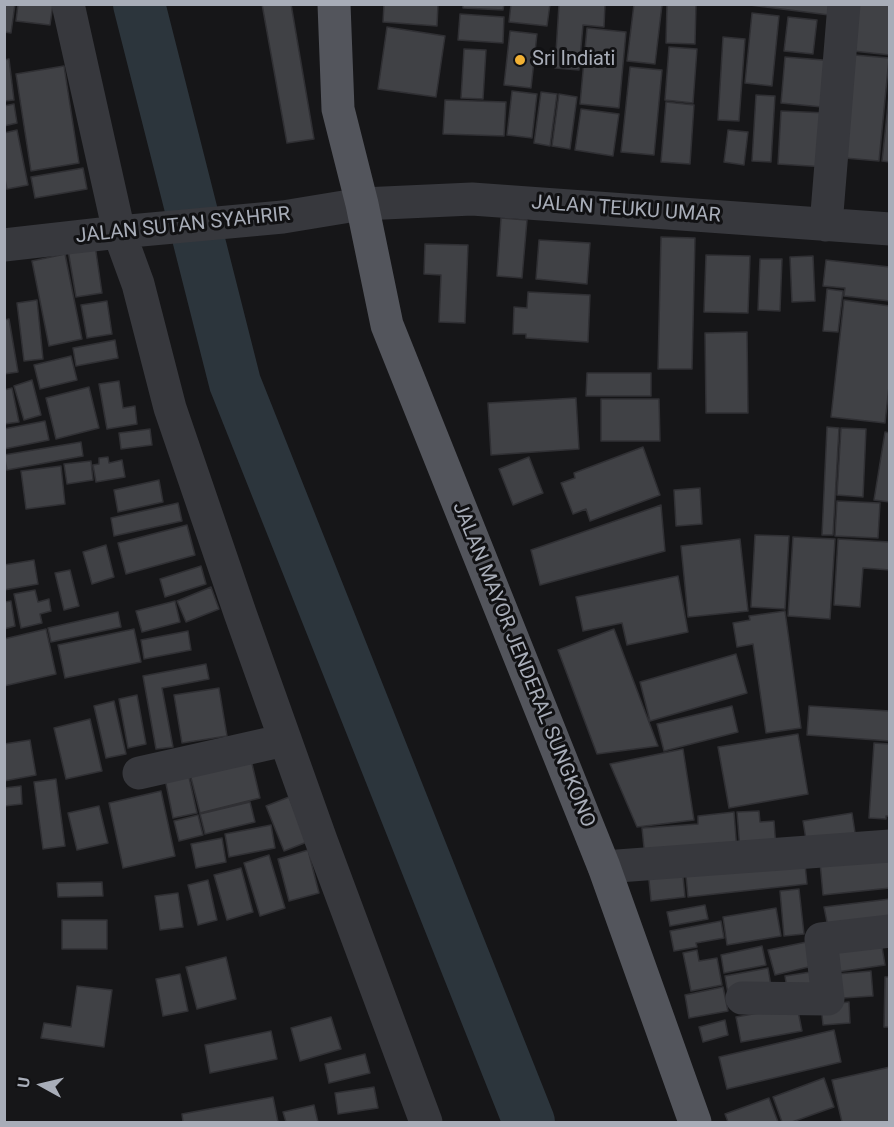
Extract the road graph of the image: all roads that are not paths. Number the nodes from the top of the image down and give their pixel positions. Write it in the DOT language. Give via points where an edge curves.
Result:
graph roads {
  1 [pos="68,4"];
  2 [pos="334,4"];
  3 [pos="844,4"];
  4 [pos="362,204"];
  5 [pos="826,225"];
  6 [pos="890,229"];
  7 [pos="124,231"];
  8 [pos="4,245"];
  9 [pos="285,740"];
  10 [pos="139,773"];
  11 [pos="890,846"];
  12 [pos="604,867"];
  13 [pos="890,931"];
  14 [pos="742,998"];
  15 [pos="426,1122"];
  16 [pos="695,1122"];
  1 -- 7 [label="street"];
  2 -- 4 [label="main road, JALAN MAYOR JENDERAL SUNGKONO" via="338,109"];
  3 -- 5 [label="street"];
  4 -- 5 [label="street, JALAN TEUKU UMAR" via="472,199"];
  4 -- 7 [label="street, JALAN SUTAN SYAHRIR" via="257,220"];
  4 -- 12 [label="main road, JALAN MAYOR JENDERAL SUNGKONO" via="387,325"];
  5 -- 6 [label="street, JALAN TEUKU UMAR"];
  7 -- 8 [label="street, JALAN SUTAN SYAHRIR"];
  7 -- 9 [label="street" via="170,408"];
  9 -- 10 [label="street"];
  9 -- 15 [label="street"];
  11 -- 12 [label="street"];
  12 -- 16 [label="main road, JALAN MAYOR JENDERAL SUNGKONO"];
  13 -- 14 [label="street" via="821,939 828,999"];
}
